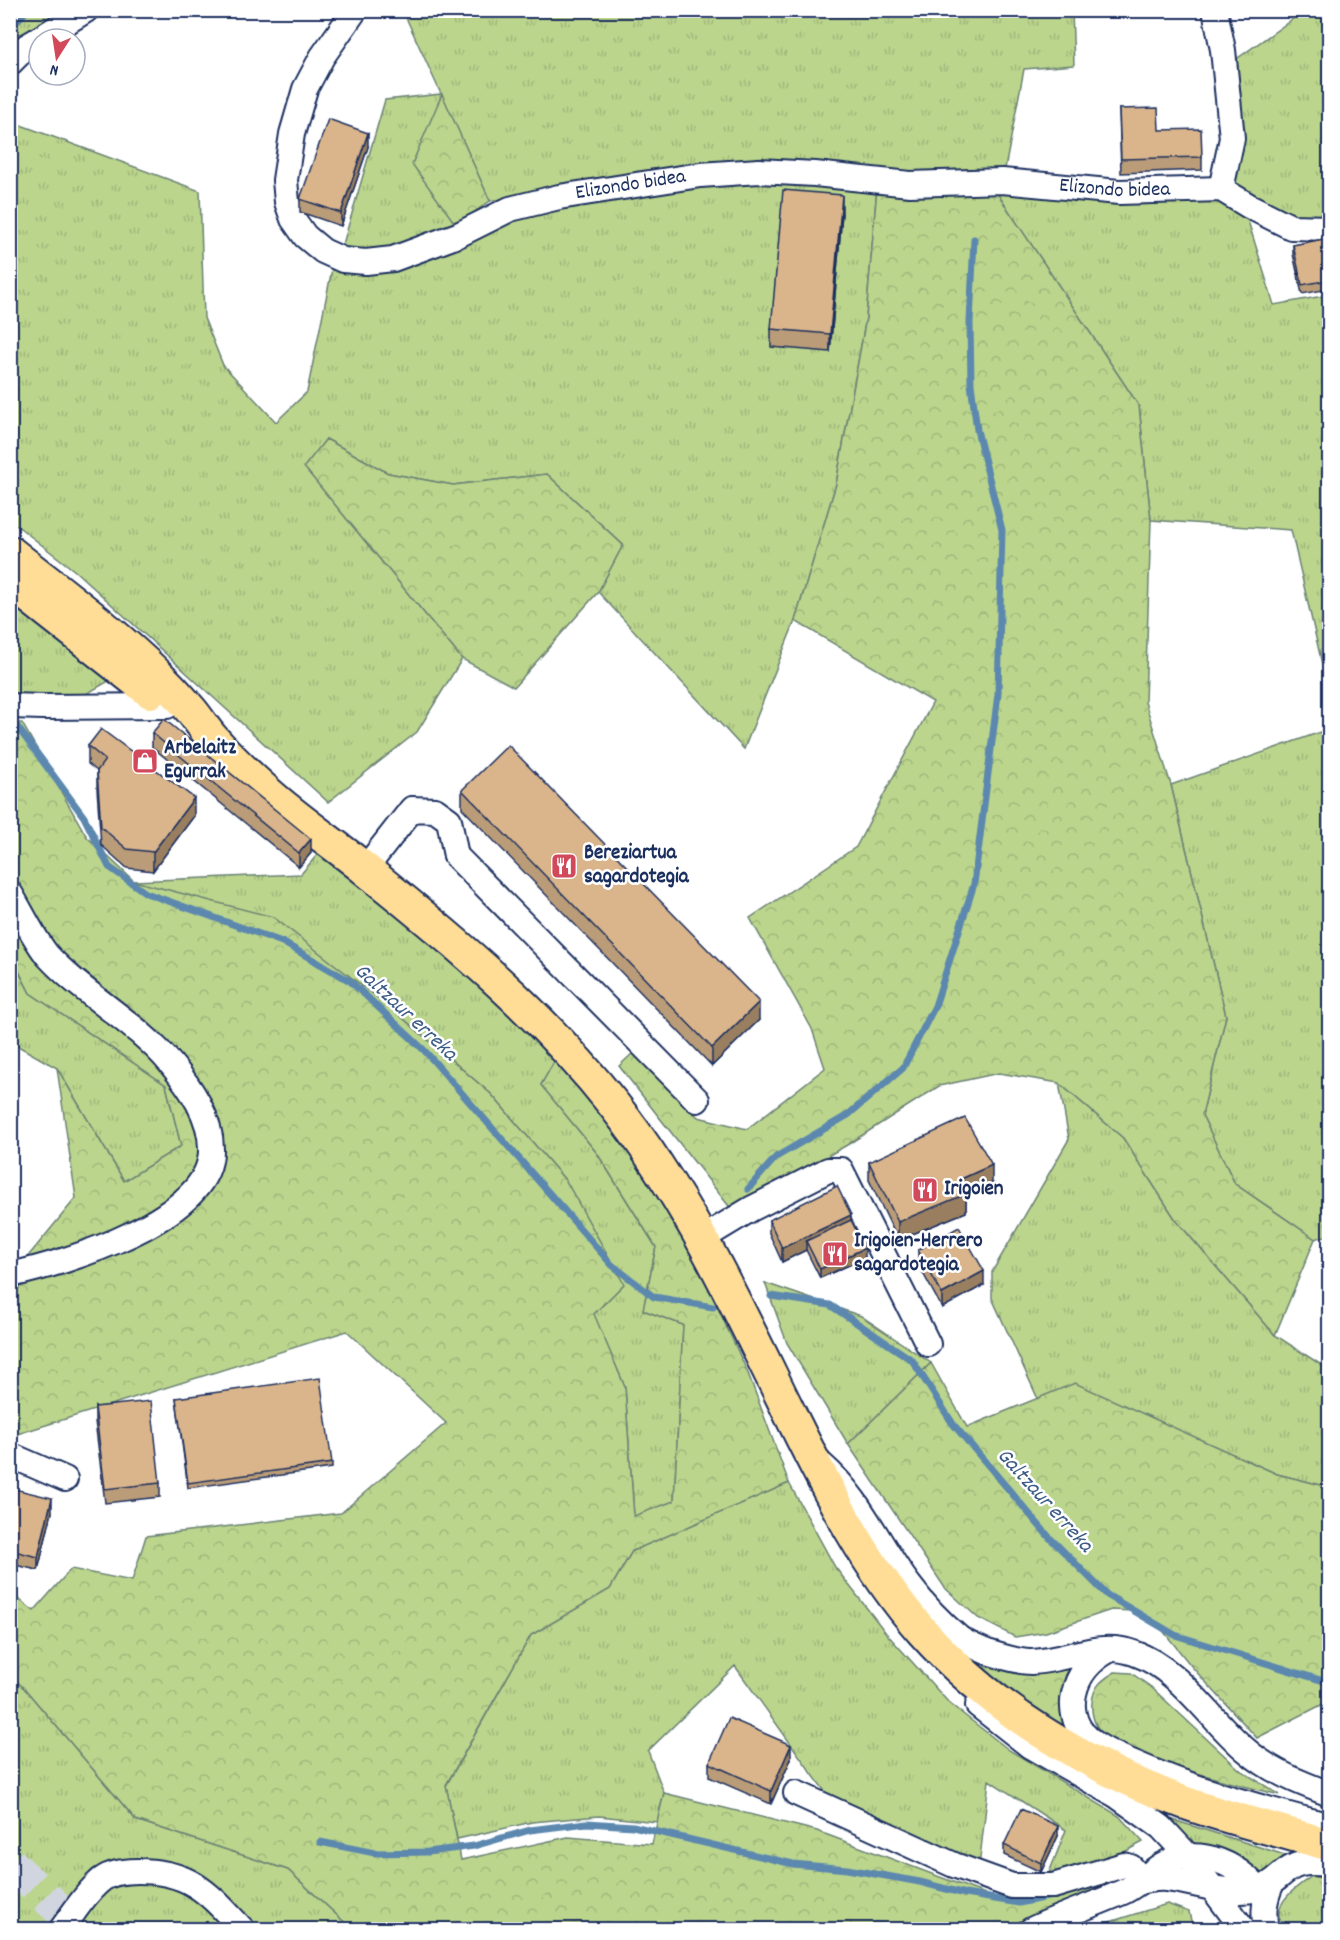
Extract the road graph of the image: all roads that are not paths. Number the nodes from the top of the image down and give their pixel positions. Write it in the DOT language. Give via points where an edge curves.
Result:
graph roads {
  1 [pos="86,10"];
  2 [pos="355,10"];
  3 [pos="1215,10"];
  4 [pos="58,27"];
  5 [pos="27,46"];
  6 [pos="10,63"];
  7 [pos="1221,189"];
  8 [pos="1329,228"];
  9 [pos="10,552"];
  10 [pos="10,572"];
  11 [pos="10,582"];
  12 [pos="91,646"];
  13 [pos="10,706"];
  14 [pos="167,706"];
  15 [pos="213,739"];
  16 [pos="365,869"];
  17 [pos="10,893"];
  18 [pos="698,1100"];
  19 [pos="703,1238"];
  20 [pos="10,1275"];
  21 [pos="928,1344"];
  22 [pos="10,1455"];
  23 [pos="811,1455"];
  24 [pos="65,1479"];
  25 [pos="887,1586"];
  26 [pos="1109,1650"];
  27 [pos="796,1793"];
  28 [pos="1329,1794"];
  29 [pos="1329,1826"];
  30 [pos="1161,1827"];
  31 [pos="1329,1845"];
  32 [pos="1189,1857"];
  33 [pos="1329,1864"];
  34 [pos="1148,1876"];
  35 [pos="1214,1889"];
  36 [pos="1265,1891"];
  37 [pos="61,1929"];
  38 [pos="243,1929"];
  39 [pos="1031,1929"];
  40 [pos="1244,1929"];
  41 [pos="1266,1929"];
  1 -- 4 [label="street"];
  2 -- 7 [label="street, Elizondo bidea" via="322,57 305,90 292,134 285,180 293,219 305,236 323,251 344,260 393,259 458,235 510,209 558,197 700,175 759,171 910,184 1002,181 1119,192"];
  3 -- 7 [label="street" via="1232,138"];
  5 -- 6 [label="street"];
  7 -- 8 [label="street" via="1291,227"];
  9 -- 15 [label="main road" via="130,649 189,707"];
  10 -- 12 [label="street" via="70,620"];
  11 -- 12 [label="main road"];
  12 -- 14 [label="main road"];
  13 -- 14 [label="street"];
  14 -- 15 [label="main road"];
  15 -- 16 [label="main road" via="269,794"];
  16 -- 18 [label="street" via="412,808 435,810 450,820 456,856"];
  16 -- 19 [label="main road" via="482,966 549,1029 636,1135"];
  17 -- 20 [label="street" via="47,954 170,1063 207,1119 212,1151 205,1176 187,1198 155,1222 72,1259"];
  19 -- 21 [label="street" via="828,1170 841,1170"];
  19 -- 23 [label="main road"];
  22 -- 24 [label="street"];
  23 -- 25 [label="main road"];
  23 -- 26 [label="street" via="851,1494 909,1586 961,1640 994,1654 1030,1662 1087,1650"];
  25 -- 30 [label="street" via="890,1603 905,1628 954,1684 1030,1746 1116,1795"];
  25 -- 31 [label="main road" via="922,1631 954,1663 994,1698 1052,1739 1125,1778 1184,1802"];
  26 -- 28 [label="street" via="1124,1650 1151,1660 1246,1751 1278,1772"];
  26 -- 29 [label="street" via="1089,1664 1076,1685 1073,1707 1082,1732 1114,1755 1158,1774"];
  27 -- 34 [label="street" via="954,1865 1012,1886 1053,1886 1124,1865"];
  30 -- 32 [label="street"];
  30 -- 34 [label="street" via="1158,1860"];
  32 -- 34 [label="street" via="1164,1864"];
  32 -- 35 [label="street"];
  32 -- 36 [label="street" via="1229,1864"];
  33 -- 36 [label="street" via="1292,1867"];
  34 -- 35 [label="street"];
  34 -- 39 [label="street" via="1125,1890"];
  35 -- 36 [label="street"];
  35 -- 40 [label="street"];
  36 -- 41 [label="street"];
  37 -- 38 [label="street" via="100,1881 114,1874 140,1871 180,1877 207,1892"];
}
